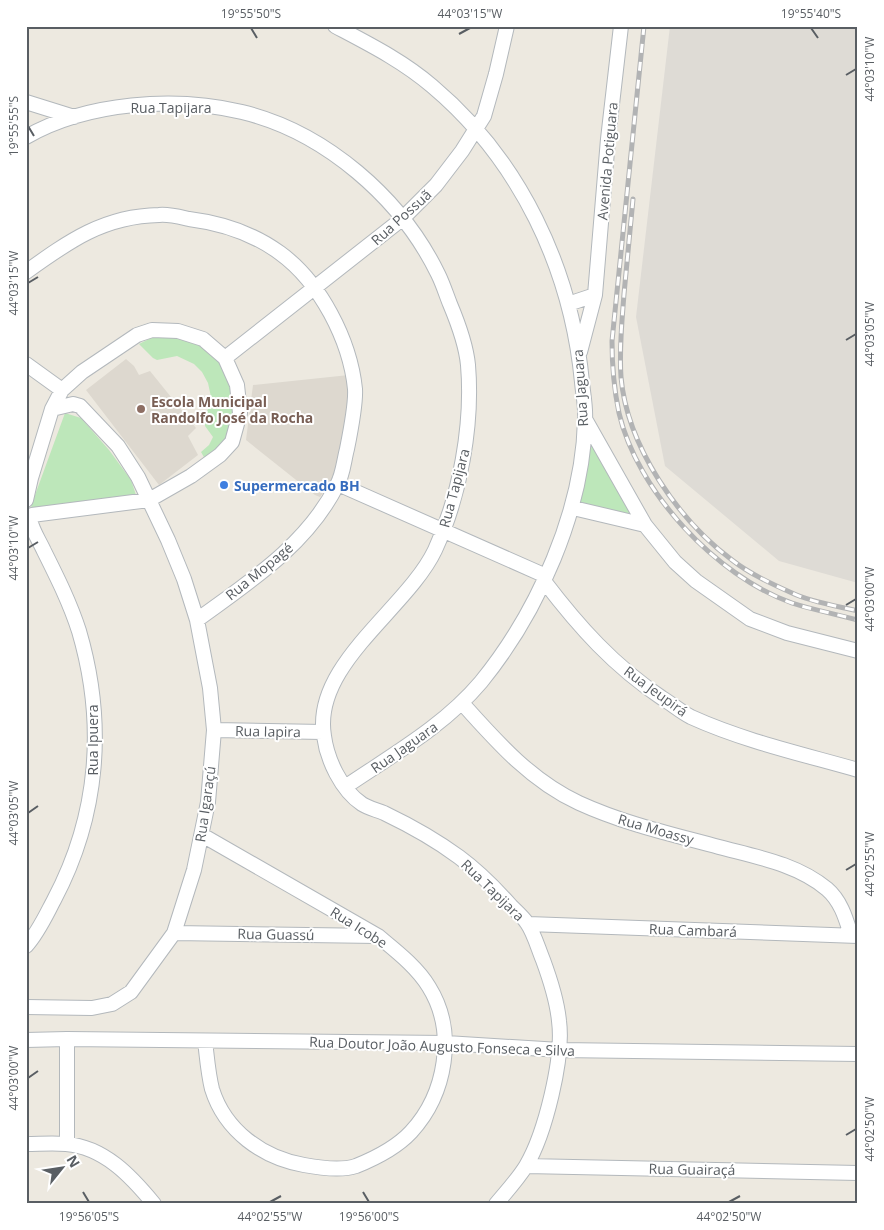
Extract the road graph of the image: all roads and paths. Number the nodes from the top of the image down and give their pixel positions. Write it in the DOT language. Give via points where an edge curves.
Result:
graph roads {
  1 [pos="334,26"];
  2 [pos="507,26"];
  3 [pos="620,26"];
  4 [pos="26,102"];
  5 [pos="74,117"];
  6 [pos="476,129"];
  7 [pos="26,137"];
  8 [pos="402,219"];
  9 [pos="26,272"];
  10 [pos="314,289"];
  11 [pos="595,295"];
  12 [pos="568,304"];
  13 [pos="579,354"];
  14 [pos="225,358"];
  15 [pos="26,364"];
  16 [pos="62,390"];
  17 [pos="52,409"];
  18 [pos="585,419"];
  19 [pos="338,484"];
  20 [pos="26,500"];
  21 [pos="149,500"];
  22 [pos="573,508"];
  23 [pos="29,520"];
  24 [pos="645,525"];
  25 [pos="443,531"];
  26 [pos="545,578"];
  27 [pos="197,620"];
  28 [pos="858,651"];
  29 [pos="462,703"];
  30 [pos="214,730"];
  31 [pos="323,732"];
  32 [pos="858,770"];
  33 [pos="345,787"];
  34 [pos="202,835"];
  35 [pos="528,924"];
  36 [pos="174,933"];
  37 [pos="378,936"];
  38 [pos="854,936"];
  39 [pos="26,946"];
  40 [pos="26,1007"];
  41 [pos="67,1039"];
  42 [pos="26,1040"];
  43 [pos="205,1040"];
  44 [pos="446,1043"];
  45 [pos="560,1050"];
  46 [pos="858,1054"];
  47 [pos="26,1144"];
  48 [pos="67,1144"];
  49 [pos="526,1166"];
  50 [pos="858,1173"];
  51 [pos="154,1204"];
  52 [pos="496,1204"];
  1 -- 6 [label="street, Rua Jaguara" via="395,59 431,85"];
  2 -- 6 [label="street, Rua Possuã" via="484,116"];
  3 -- 11 [label="street, Avenida Potiguara"];
  4 -- 5 [label="street"];
  5 -- 7 [label="street, Rua Tapijara"];
  5 -- 8 [label="street, Rua Tapijara" via="121,107 172,104 219,107 259,116 332,152 372,184"];
  6 -- 8 [label="street, Rua Possuã" via="436,185"];
  6 -- 12 [label="street, Rua Jaguara" via="503,163 532,210 552,252"];
  8 -- 10 [label="street, Rua Possuã"];
  8 -- 25 [label="street, Rua Tapijara" via="438,274 457,320 468,361 466,444"];
  9 -- 10 [label="street, Rua Mopagé" via="66,243 97,227 160,214 207,221 241,232 280,253 294,264"];
  10 -- 14 [label="street, Rua Possuã"];
  10 -- 19 [label="street, Rua Mopagé" via="340,333 355,390"];
  11 -- 12 [label="street"];
  11 -- 13 [label="street, Avenida Potiguara"];
  12 -- 13 [label="street, Rua Jaguara"];
  13 -- 18 [label="street, Rua Jaguara"];
  14 -- 16 [label="street" via="203,339 178,331 152,330 137,335 82,372"];
  14 -- 21 [label="street" via="237,385 239,399 240,413 232,442 205,467"];
  15 -- 16 [label="street"];
  16 -- 17 [label="street"];
  17 -- 20 [label="street"];
  17 -- 21 [label="street, Rua Igaraçú" via="73,404 90,415 118,446"];
  18 -- 22 [label="street, Rua Jaguara"];
  18 -- 24 [label="street"];
  19 -- 25 [label="street, Rua Jeupirá"];
  19 -- 27 [label="street, Rua Mopagé" via="317,517 288,550"];
  21 -- 23 [label="street"];
  21 -- 27 [label="street, Rua Igaraçú"];
  22 -- 24 [label="street"];
  22 -- 26 [label="street, Rua Jaguara"];
  23 -- 39 [label="street, Rua Ipuera" via="62,586 78,630 89,671 95,713 95,752 91,791 80,840 66,878"];
  24 -- 28 [label="street" via="675,562 696,581 750,618 787,633"];
  25 -- 26 [label="street, Rua Jeupirá"];
  25 -- 31 [label="street, Rua Tapijara" via="419,578 352,653 333,683 326,704"];
  26 -- 29 [label="street, Rua Jaguara" via="528,615 506,649"];
  26 -- 32 [label="street, Rua Jeupirá" via="567,611 602,650 645,686 690,716 736,734"];
  27 -- 30 [label="street, Rua Igaraçú"];
  29 -- 33 [label="street, Rua Jaguara" via="432,728"];
  29 -- 38 [label="street, Rua Moassy" via="532,774 578,802 627,823 802,871 829,890 844,910"];
  30 -- 31 [label="street, Rua Iapira"];
  30 -- 34 [label="street, Rua Igaraçú"];
  31 -- 33 [label="street, Rua Tapijara" via="330,758"];
  33 -- 35 [label="street, Rua Tapijara" via="362,804 423,834 459,857 496,889"];
  34 -- 36 [label="street, Rua Igaraçú"];
  34 -- 37 [label="street, Rua Icobe"];
  35 -- 38 [label="street, Rua Cambará"];
  35 -- 45 [label="street, Rua Tapijara" via="555,997"];
  36 -- 37 [label="street, Rua Guassú"];
  36 -- 40 [label="street, Rua Igaraçú" via="131,992 112,1004 92,1008"];
  37 -- 44 [label="street, Rua Icobe" via="429,988 442,1018"];
  41 -- 42 [label="street, Rua Doutor João Augusto Fonseca e Silva"];
  41 -- 43 [label="street, Rua Doutor João Augusto Fonseca e Silva"];
  41 -- 48 [label="street"];
  43 -- 44 [label="street, Rua Doutor João Augusto Fonseca e Silva"];
  43 -- 44 [label="street, Rua Icobe" via="213,1091 219,1106 238,1131 263,1152 292,1163 324,1169 355,1166 384,1152 411,1132 436,1092"];
  44 -- 45 [label="street, Rua Doutor João Augusto Fonseca e Silva"];
  45 -- 46 [label="street, Rua Doutor João Augusto Fonseca e Silva"];
  45 -- 49 [label="street, Rua Tapijara" via="545,1122"];
  47 -- 48 [label="street"];
  48 -- 51 [label="street" via="85,1148 123,1170"];
  49 -- 50 [label="street, Rua Guairaçá"];
  49 -- 52 [label="street, Rua Tapijara"];
}
